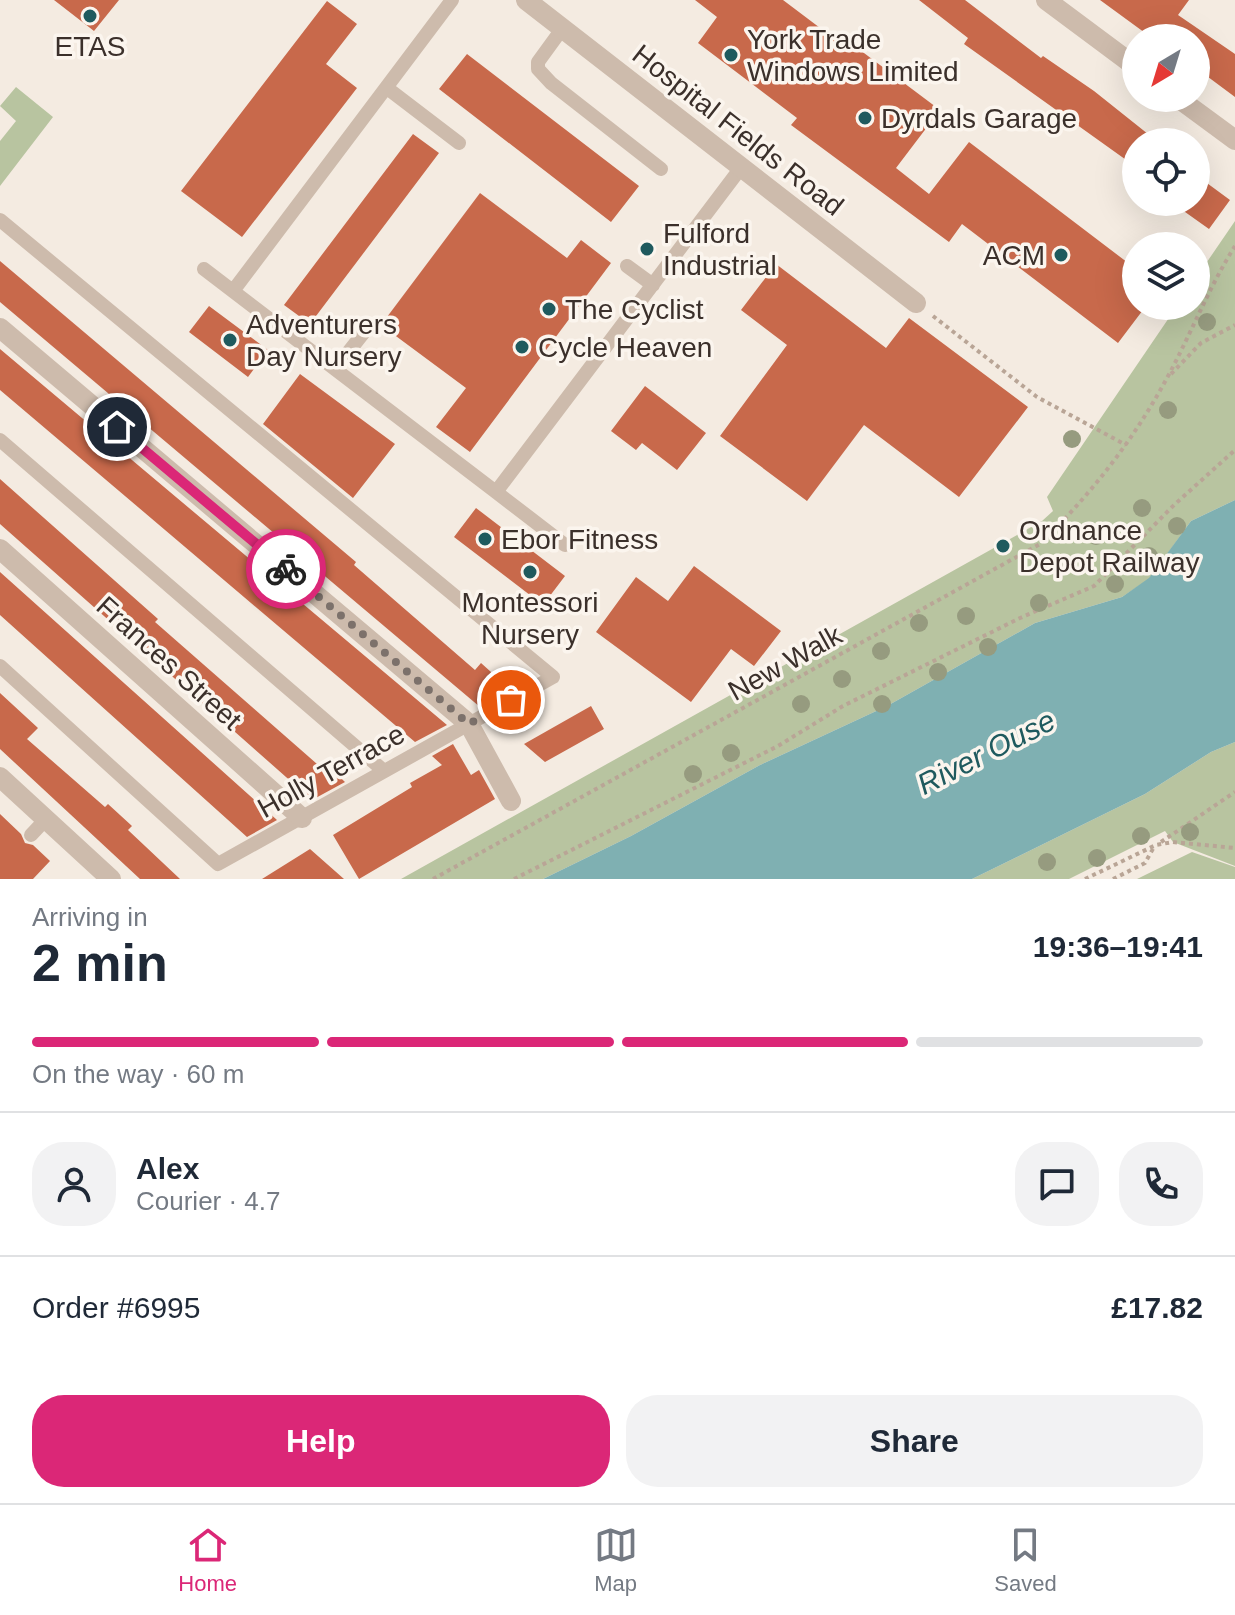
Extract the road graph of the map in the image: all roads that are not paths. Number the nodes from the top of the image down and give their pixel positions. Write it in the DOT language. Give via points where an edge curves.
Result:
graph roads {
  1 [pos="452,0"];
  2 [pos="526,0"];
  3 [pos="1046,0"];
  4 [pos="562,29"];
  5 [pos="1122,57"];
  6 [pos="387,88"];
  7 [pos="1197,112"];
  8 [pos="1235,140"];
  9 [pos="459,143"];
  10 [pos="661,169"];
  11 [pos="740,169"];
  12 [pos="0,220"];
  13 [pos="627,266"];
  14 [pos="204,269"];
  15 [pos="653,285"];
  16 [pos="233,291"];
  17 [pos="916,303"];
  18 [pos="0,328"];
  19 [pos="365,331"];
  20 [pos="335,369"];
  21 [pos="0,440"];
  22 [pos="496,492"];
  23 [pos="565,545"];
  24 [pos="0,549"];
  25 [pos="0,666"];
  26 [pos="469,724"];
  27 [pos="384,771"];
  28 [pos="0,777"];
  29 [pos="511,801"];
  30 [pos="302,818"];
  31 [pos="46,819"];
  32 [pos="31,835"];
  33 [pos="111,879"];
  1 -- 6 [label="lane"];
  2 -- 4 [label="street, Hospital Fields Road"];
  3 -- 5 [label="street"];
  4 -- 10 [label="lane" via="538,69"];
  4 -- 11 [label="street, Hospital Fields Road"];
  6 -- 9 [label="lane"];
  6 -- 16 [label="lane"];
  7 -- 8 [label="street"];
  11 -- 15 [label="lane"];
  11 -- 17 [label="street, Hospital Fields Road"];
  12 -- 26 [label="lane, Holly Terrace" via="553,677"];
  13 -- 15 [label="lane"];
  14 -- 16 [label="lane"];
  15 -- 22 [label="lane"];
  16 -- 20 [label="lane"];
  18 -- 26 [label="street"];
  19 -- 20 [label="lane"];
  20 -- 22 [label="lane"];
  21 -- 27 [label="lane"];
  22 -- 23 [label="lane"];
  24 -- 30 [label="street, Frances Street"];
  25 -- 30 [label="lane, Holly Terrace" via="218,864"];
  26 -- 27 [label="lane, Holly Terrace"];
  26 -- 29 [label="street"];
  27 -- 30 [label="lane, Holly Terrace"];
  28 -- 31 [label="street"];
  31 -- 32 [label="lane"];
  31 -- 33 [label="street"];
}
